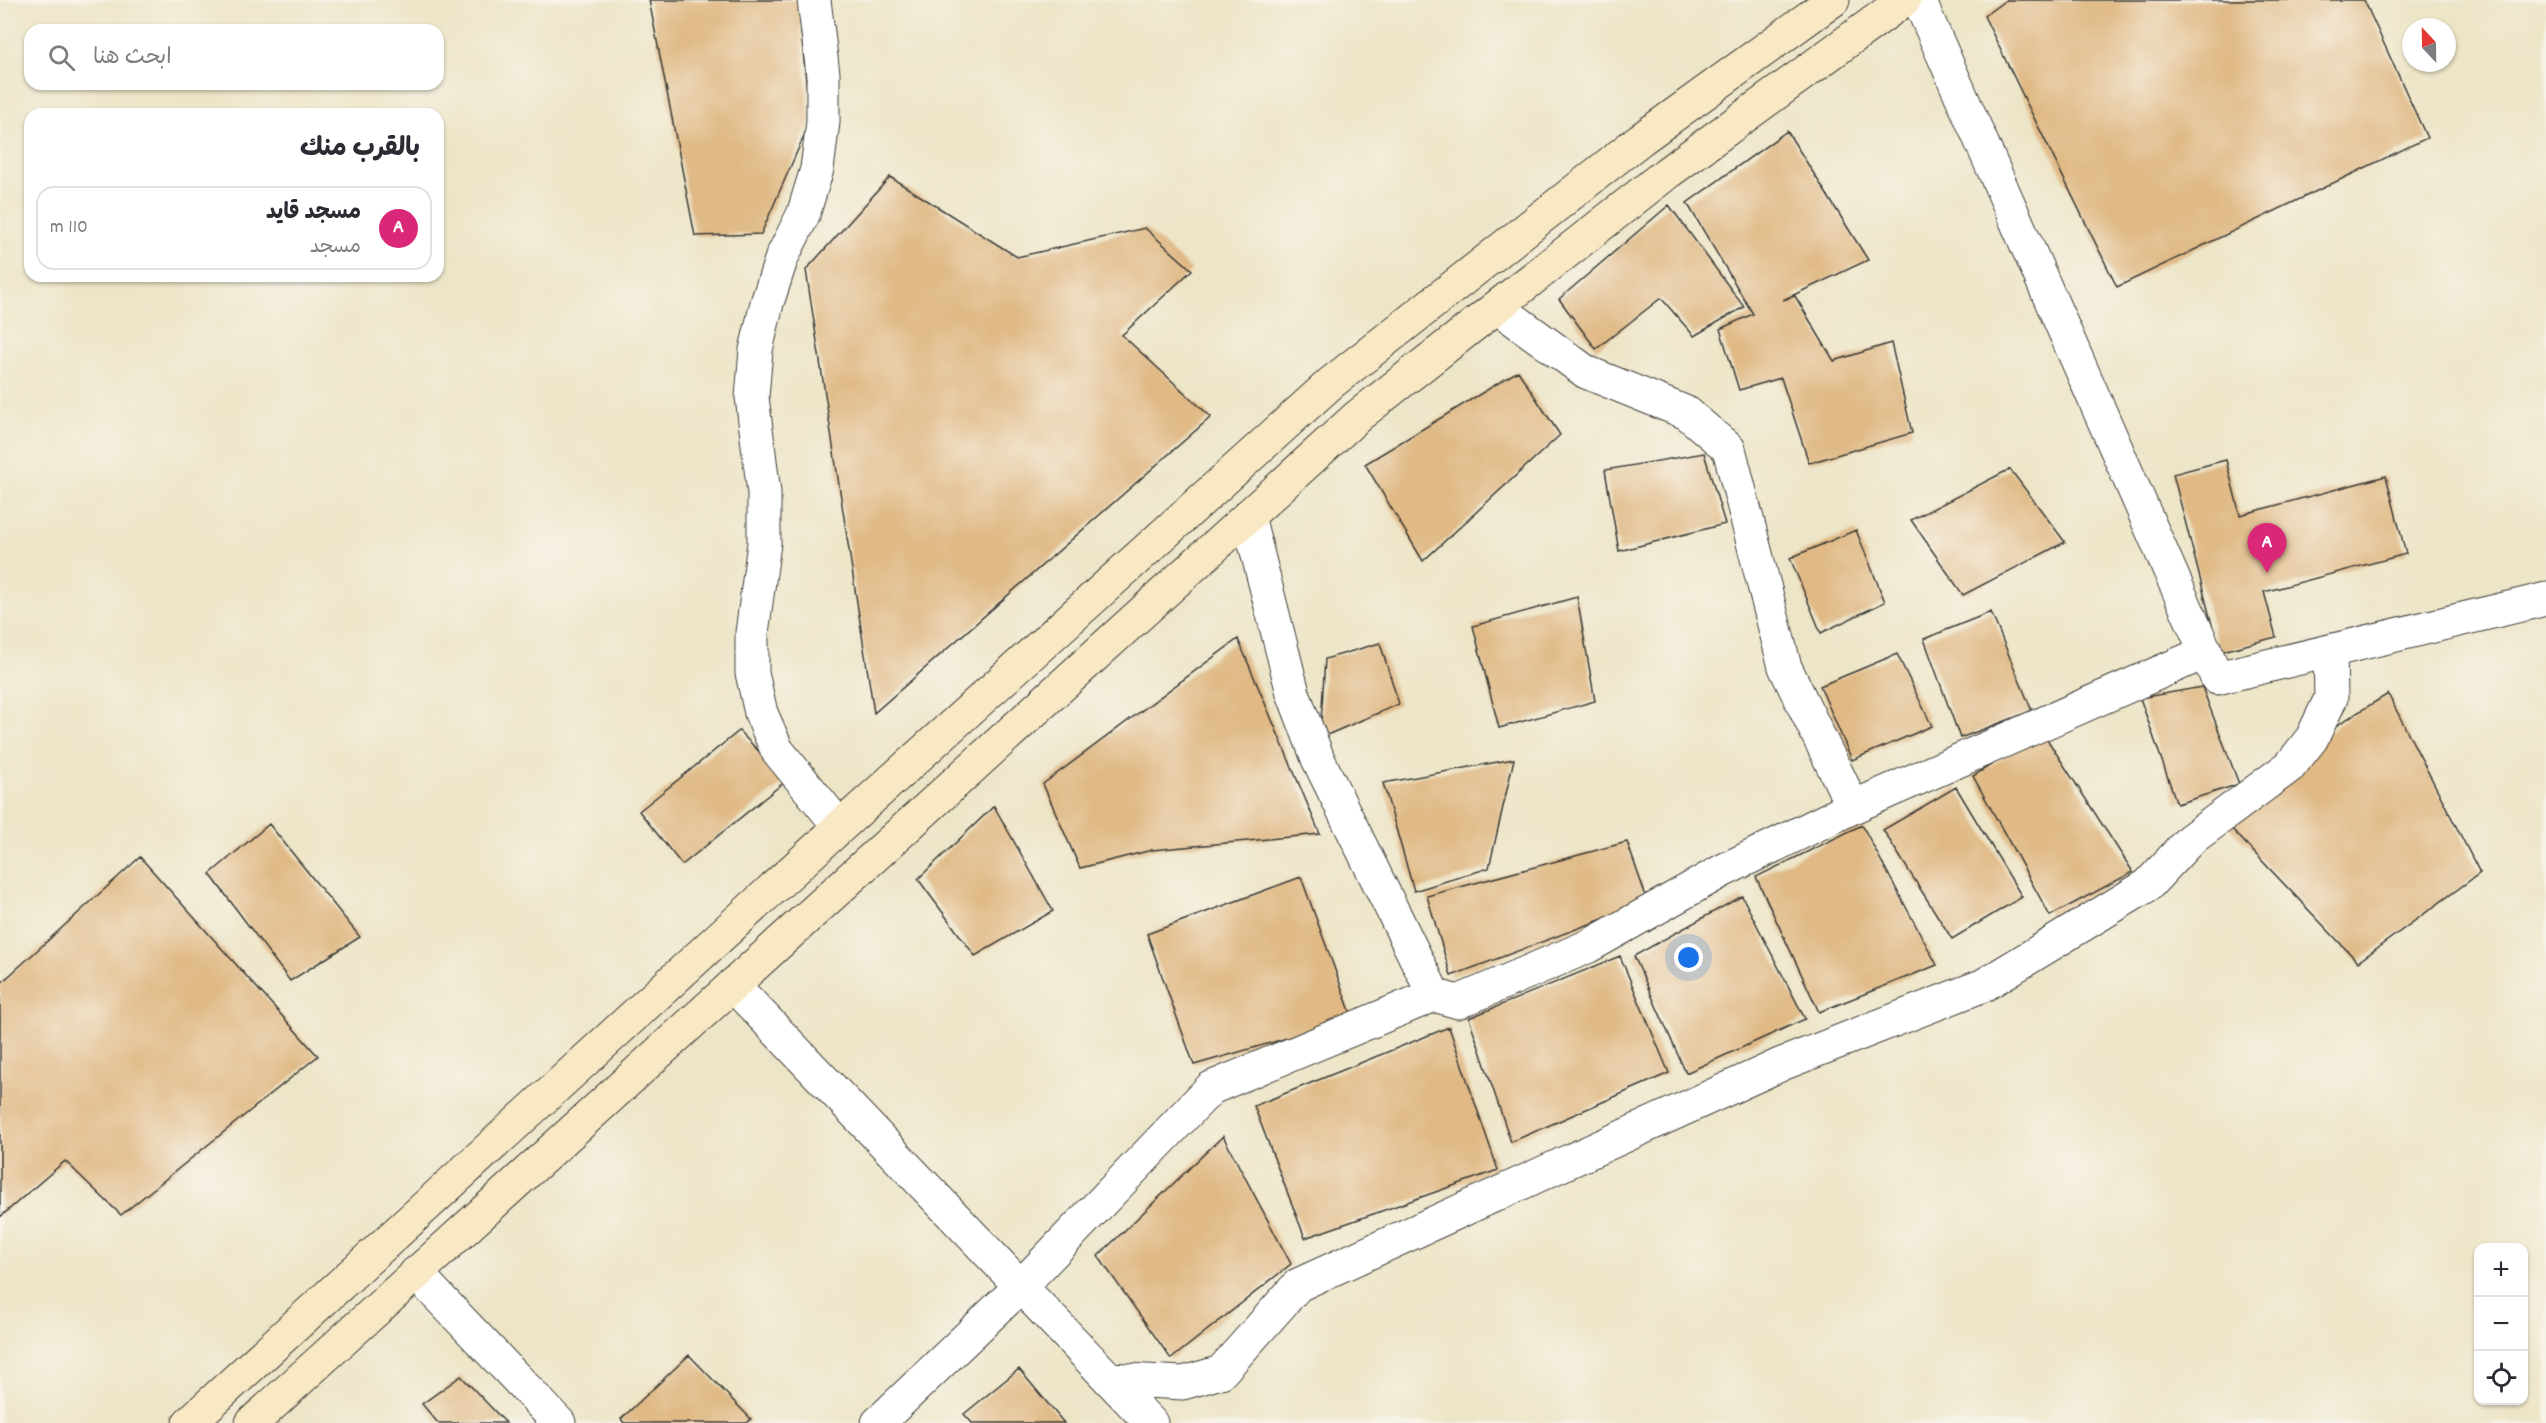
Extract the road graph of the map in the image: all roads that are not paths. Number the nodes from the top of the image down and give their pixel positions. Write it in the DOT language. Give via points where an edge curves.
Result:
graph roads {
  1 [pos="814,0"];
  2 [pos="1833,0"];
  3 [pos="1904,0"];
  4 [pos="1919,0"];
  5 [pos="1497,307"];
  6 [pos="1248,516"];
  7 [pos="2546,599"];
  8 [pos="2330,651"];
  9 [pos="2206,652"];
  10 [pos="1853,807"];
  11 [pos="840,827"];
  12 [pos="733,984"];
  13 [pos="1434,995"];
  14 [pos="416,1273"];
  15 [pos="1020,1287"];
  16 [pos="1109,1380"];
  17 [pos="189,1423"];
  18 [pos="252,1423"];
  19 [pos="559,1423"];
  20 [pos="878,1423"];
  21 [pos="1151,1423"];
  1 -- 11 [label="street" via="823,74 823,122 817,169 803,215 766,303 756,350 752,397 764,493 764,543 752,633 752,673 761,713 777,750"];
  2 -- 11 [label="street" via="1641,140 1331,383"];
  3 -- 5 [label="street" via="1667,173"];
  4 -- 9 [label="street"];
  5 -- 6 [label="street" via="1358,416"];
  5 -- 10 [label="street" via="1586,372 1687,413 1729,449 1785,667"];
  6 -- 12 [label="street"];
  6 -- 13 [label="street" via="1293,693 1317,759"];
  7 -- 8 [label="street"];
  8 -- 9 [label="street" via="2217,678"];
  8 -- 16 [label="street" via="2331,698 2312,738 2290,766 2190,840 2148,885 1995,979 1782,1064 1298,1285 1221,1372 1183,1383"];
  9 -- 10 [label="street"];
  10 -- 13 [label="street" via="1722,871 1589,946 1458,1002"];
  11 -- 17 [label="street"];
  12 -- 14 [label="street"];
  12 -- 15 [label="street"];
  13 -- 15 [label="street" via="1211,1088"];
  14 -- 18 [label="street"];
  14 -- 19 [label="street"];
  15 -- 16 [label="street"];
  15 -- 20 [label="street"];
  16 -- 21 [label="street"];
}
